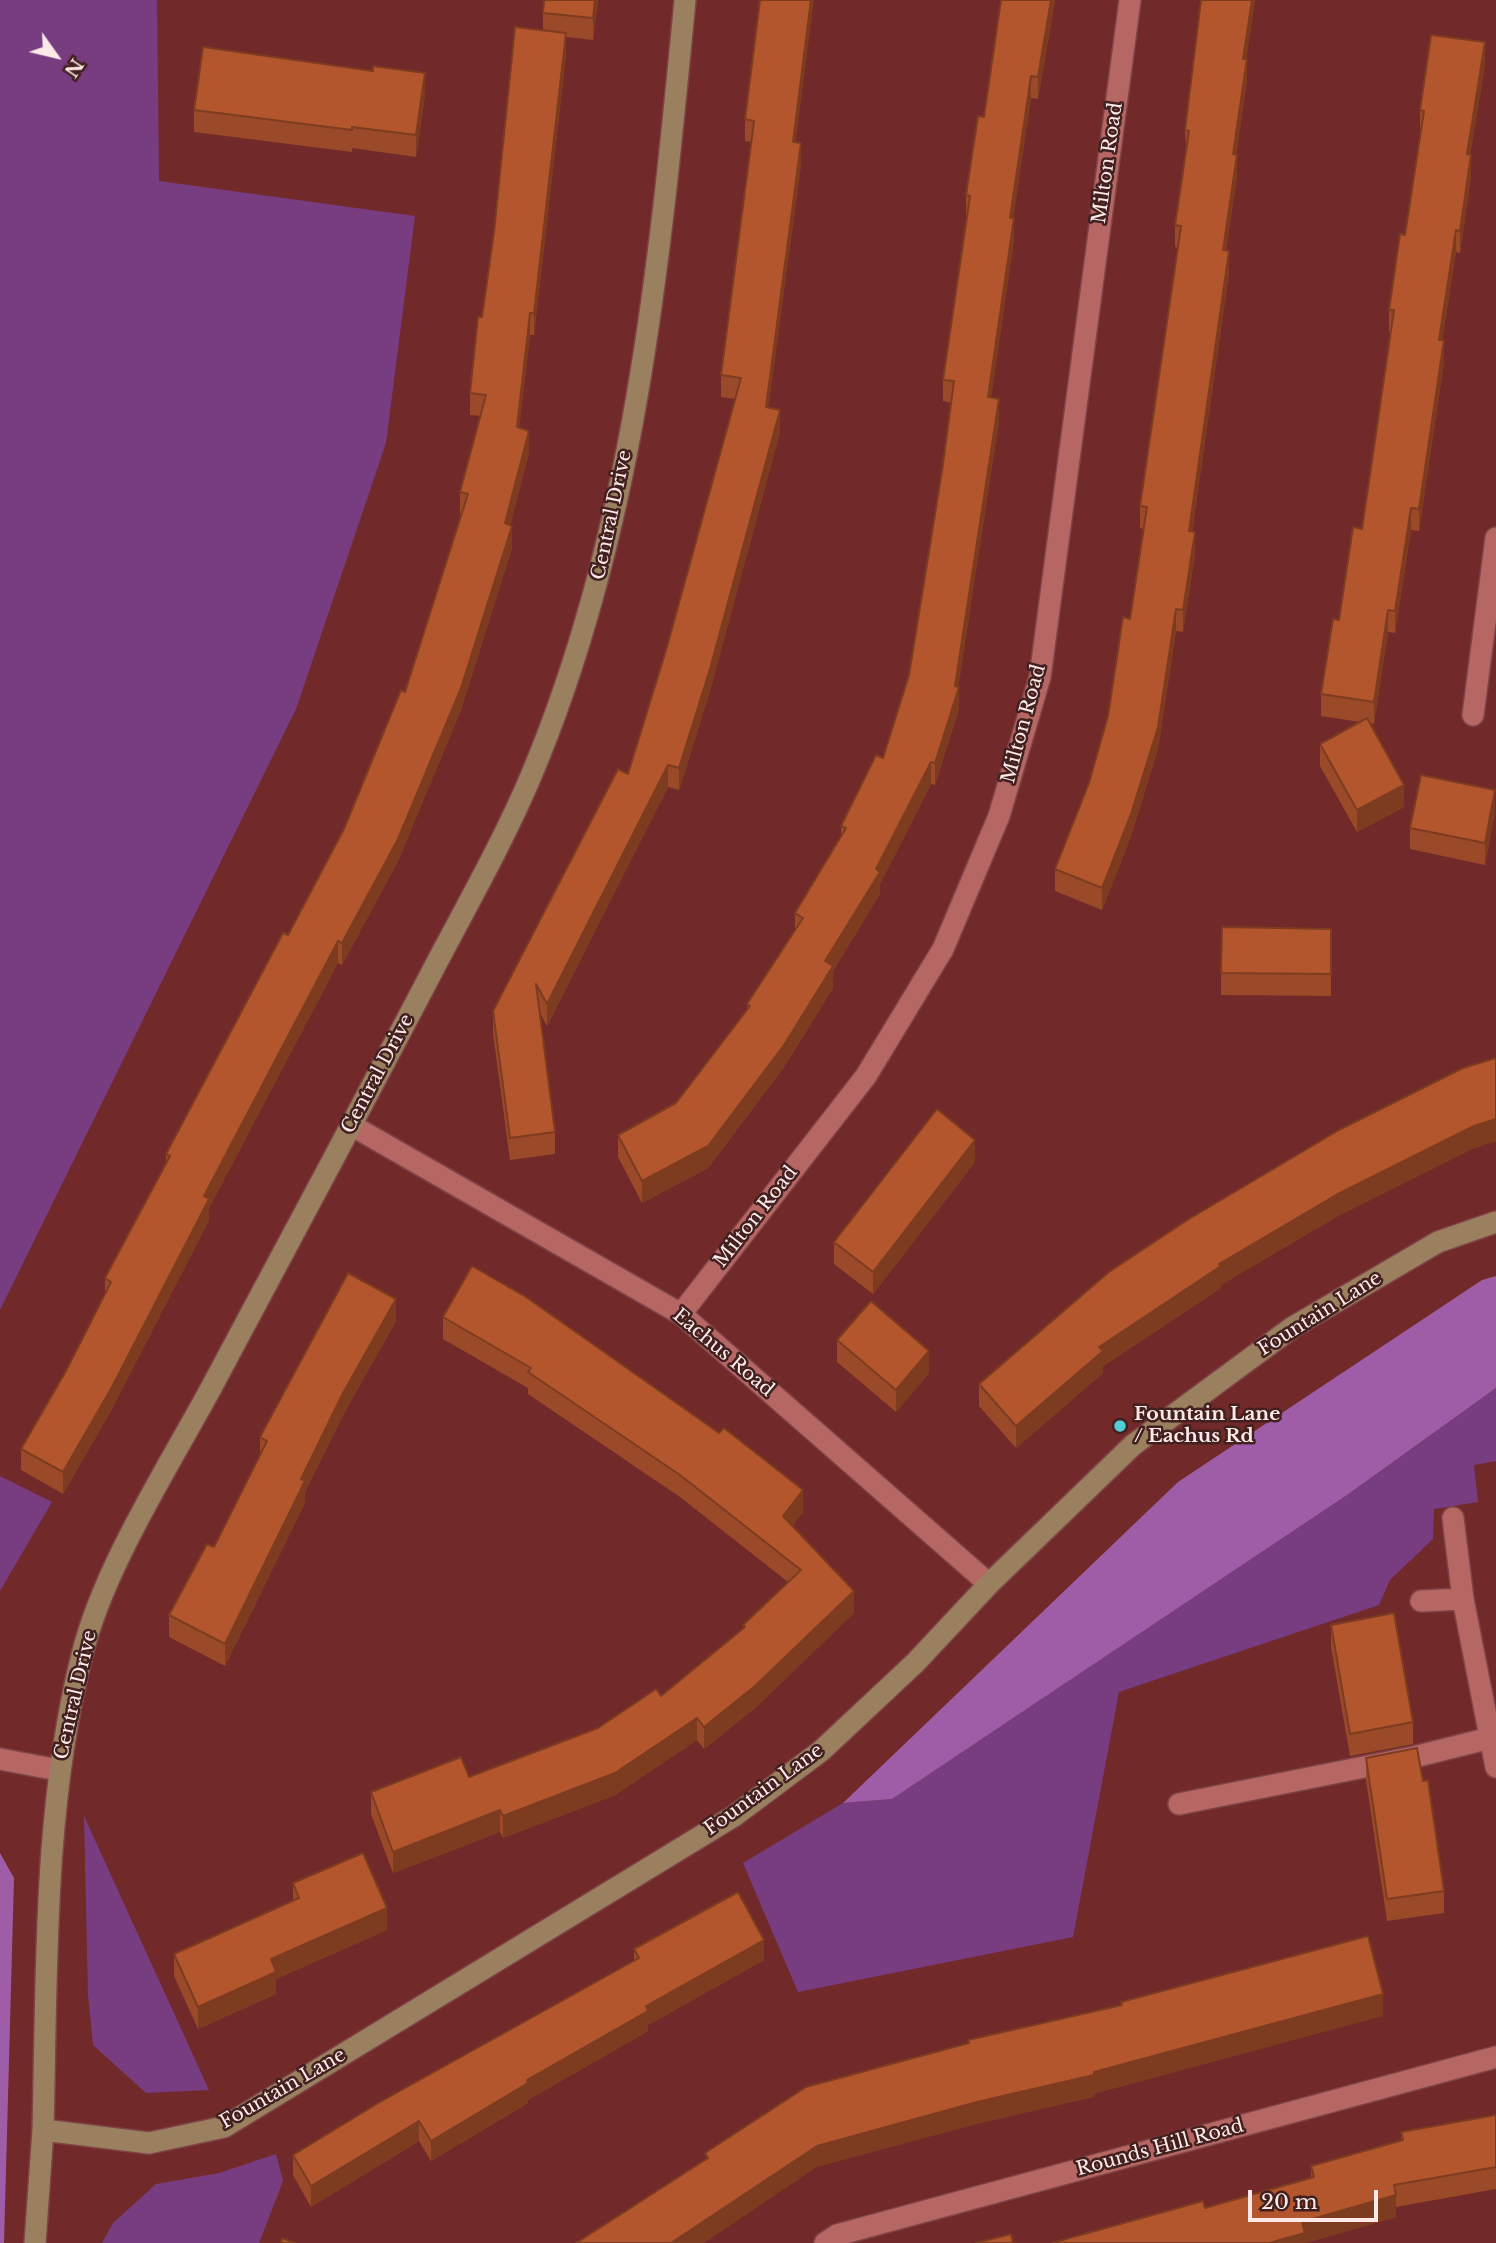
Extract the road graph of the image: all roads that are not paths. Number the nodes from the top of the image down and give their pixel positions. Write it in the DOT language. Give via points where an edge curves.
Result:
graph roads {
  1 [pos="685,0"];
  2 [pos="1130,0"];
  3 [pos="1496,538"];
  4 [pos="1474,715"];
  5 [pos="351,1125"];
  6 [pos="1496,1222"];
  7 [pos="681,1314"];
  8 [pos="1453,1518"];
  9 [pos="989,1584"];
  10 [pos="1463,1599"];
  11 [pos="1421,1601"];
  12 [pos="1490,1738"];
  13 [pos="0,1759"];
  14 [pos="1496,1767"];
  15 [pos="58,1770"];
  16 [pos="1179,1804"];
  17 [pos="1496,2057"];
  18 [pos="43,2130"];
  19 [pos="35,2243"];
  20 [pos="825,2243"];
  1 -- 5 [label="street, Central Drive" via="667,192 607,555 531,777"];
  2 -- 7 [label="street, Milton Road" via="1040,677 999,816 943,949 866,1076"];
  3 -- 4 [label="street"];
  5 -- 7 [label="street, Eachus Road"];
  5 -- 15 [label="street, Central Drive" via="98,1605 82,1653"];
  6 -- 9 [label="street, Fountain Lane" via="1438,1242 1293,1327 1133,1445"];
  7 -- 9 [label="street, Eachus Road"];
  8 -- 10 [label="street"];
  9 -- 18 [label="street, Fountain Lane" via="821,1751 734,1816 224,2127 149,2143"];
  10 -- 11 [label="street"];
  10 -- 12 [label="street"];
  12 -- 14 [label="street"];
  12 -- 16 [label="street"];
  13 -- 15 [label="street"];
  15 -- 18 [label="street, Central Drive"];
  17 -- 20 [label="street, Rounds Hill Road" via="837,2235"];
  18 -- 19 [label="street"];
}
